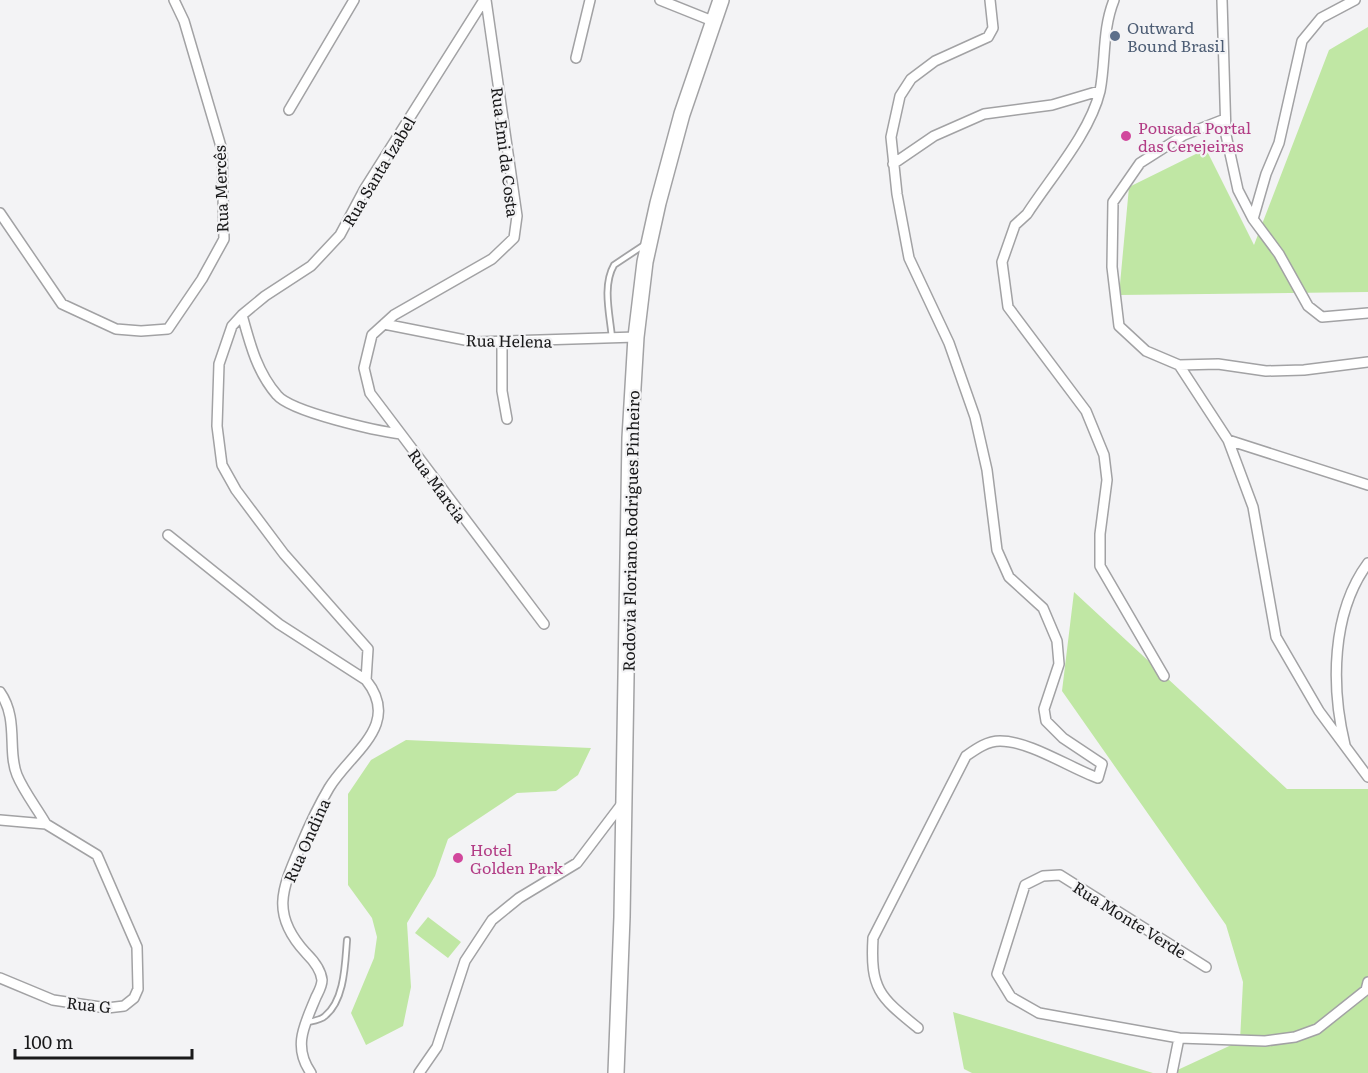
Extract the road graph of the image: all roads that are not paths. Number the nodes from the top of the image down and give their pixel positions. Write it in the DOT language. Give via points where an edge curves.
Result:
graph roads {
  1 [pos="174,0"];
  2 [pos="354,0"];
  3 [pos="485,0"];
  4 [pos="590,0"];
  5 [pos="660,0"];
  6 [pos="714,0"];
  7 [pos="722,0"];
  8 [pos="731,0"];
  9 [pos="990,0"];
  10 [pos="1114,0"];
  11 [pos="1222,0"];
  12 [pos="1355,0"];
  13 [pos="681,4"];
  14 [pos="716,20"];
  15 [pos="576,58"];
  16 [pos="1100,91"];
  17 [pos="289,110"];
  18 [pos="1225,118"];
  19 [pos="893,164"];
  20 [pos="0,213"];
  21 [pos="1253,219"];
  22 [pos="650,242"];
  23 [pos="1368,313"];
  24 [pos="242,315"];
  25 [pos="384,324"];
  26 [pos="636,337"];
  27 [pos="612,338"];
  28 [pos="502,342"];
  29 [pos="1368,362"];
  30 [pos="1179,365"];
  31 [pos="507,419"];
  32 [pos="401,434"];
  33 [pos="1228,440"];
  34 [pos="1368,485"];
  35 [pos="168,535"];
  36 [pos="1368,563"];
  37 [pos="544,624"];
  38 [pos="1164,676"];
  39 [pos="366,680"];
  40 [pos="0,692"];
  41 [pos="1347,750"];
  42 [pos="1368,777"];
  43 [pos="624,801"];
  44 [pos="0,820"];
  45 [pos="46,824"];
  46 [pos="348,940"];
  47 [pos="1206,967"];
  48 [pos="0,978"];
  49 [pos="1368,982"];
  50 [pos="305,1023"];
  51 [pos="918,1028"];
  52 [pos="1179,1038"];
  53 [pos="311,1073"];
  54 [pos="419,1073"];
  55 [pos="616,1073"];
  56 [pos="1172,1073"];
  1 -- 20 [label="street, Rua Mercês" via="184,21 222,150 224,239 168,329 116,329 62,304"];
  2 -- 17 [label="street"];
  3 -- 24 [label="street, Rua Santa Izabel" via="364,190 340,235 311,266"];
  3 -- 25 [label="street, Rua Emi da Costa" via="517,216 514,238 492,259"];
  4 -- 15 [label="street"];
  5 -- 13 [label="street"];
  6 -- 14 [label="main road"];
  7 -- 14 [label="main road, Rodovia Floriano Rodrigues Pinheiro"];
  8 -- 14 [label="main road"];
  9 -- 19 [label="street" via="993,28 988,37 935,61 911,79 900,96 891,137"];
  10 -- 16 [label="street" via="1104,35"];
  11 -- 18 [label="street"];
  12 -- 21 [label="street" via="1321,18 1302,41 1279,143"];
  13 -- 14 [label="street"];
  14 -- 22 [label="main road, Rodovia Floriano Rodrigues Pinheiro" via="682,114"];
  16 -- 19 [label="street" via="1052,105 984,114 934,136"];
  16 -- 38 [label="street" via="1088,123 1027,214 1015,225 1002,262 1008,308 1086,411 1104,455 1107,480 1100,566"];
  18 -- 21 [label="street" via="1238,190"];
  18 -- 30 [label="street" via="1184,135 1140,163 1113,202 1112,267 1119,326 1146,351"];
  19 -- 51 [label="street" via="909,258 949,343 975,417 987,470 997,550 1009,577 1043,608 1057,641 1059,664 1044,710 1046,721 1063,738 1102,764 1098,778 1028,748 1001,741 980,746 966,756 873,938 876,988"];
  21 -- 23 [label="street" via="1279,254 1308,306 1322,316"];
  22 -- 26 [label="main road, Rodovia Floriano Rodrigues Pinheiro"];
  22 -- 27 [label="lane" via="611,270 608,294"];
  24 -- 32 [label="street, Rua Marcia" via="257,366 278,398 334,420"];
  24 -- 39 [label="street, Rua Ondina" via="232,326 219,364 217,426 222,465 284,554 368,649"];
  25 -- 28 [label="street, Rua Helena" via="475,342"];
  25 -- 32 [label="street, Rua Emi da Costa" via="372,335 363,368 370,393"];
  26 -- 27 [label="street, Rua Helena"];
  26 -- 43 [label="main road, Rodovia Floriano Rodrigues Pinheiro" via="630,438"];
  27 -- 28 [label="street, Rua Helena"];
  28 -- 31 [label="street" via="502,391"];
  29 -- 30 [label="street" via="1266,371 1218,364"];
  30 -- 33 [label="street"];
  32 -- 37 [label="street, Rua Marcia"];
  33 -- 34 [label="street"];
  33 -- 41 [label="street" via="1253,507 1276,637"];
  35 -- 39 [label="street" via="279,624"];
  36 -- 41 [label="street" via="1358,577 1339,633 1338,714"];
  39 -- 50 [label="street, Rua Ondina" via="376,697 379,718 374,731 329,788 301,844 282,896 289,935 321,973 322,983"];
  40 -- 45 [label="street" via="13,732 16,773"];
  41 -- 42 [label="street"];
  43 -- 54 [label="street" via="577,864 519,898 492,920 465,961 437,1047"];
  43 -- 55 [label="main road, Rodovia Floriano Rodrigues Pinheiro"];
  44 -- 45 [label="street"];
  45 -- 48 [label="street, Rua G" via="97,855 137,947 138,989 134,998 118,1008 53,1000"];
  46 -- 50 [label="lane" via="342,982 333,1008 324,1018"];
  47 -- 52 [label="street, Rua Monte Verde" via="1060,875 1043,876 1025,885 997,974 1011,997 1039,1013"];
  49 -- 52 [label="street" via="1366,990 1317,1029 1295,1037 1265,1041"];
  50 -- 53 [label="street, Rua Ondina" via="299,1038"];
  52 -- 56 [label="street"];
}
